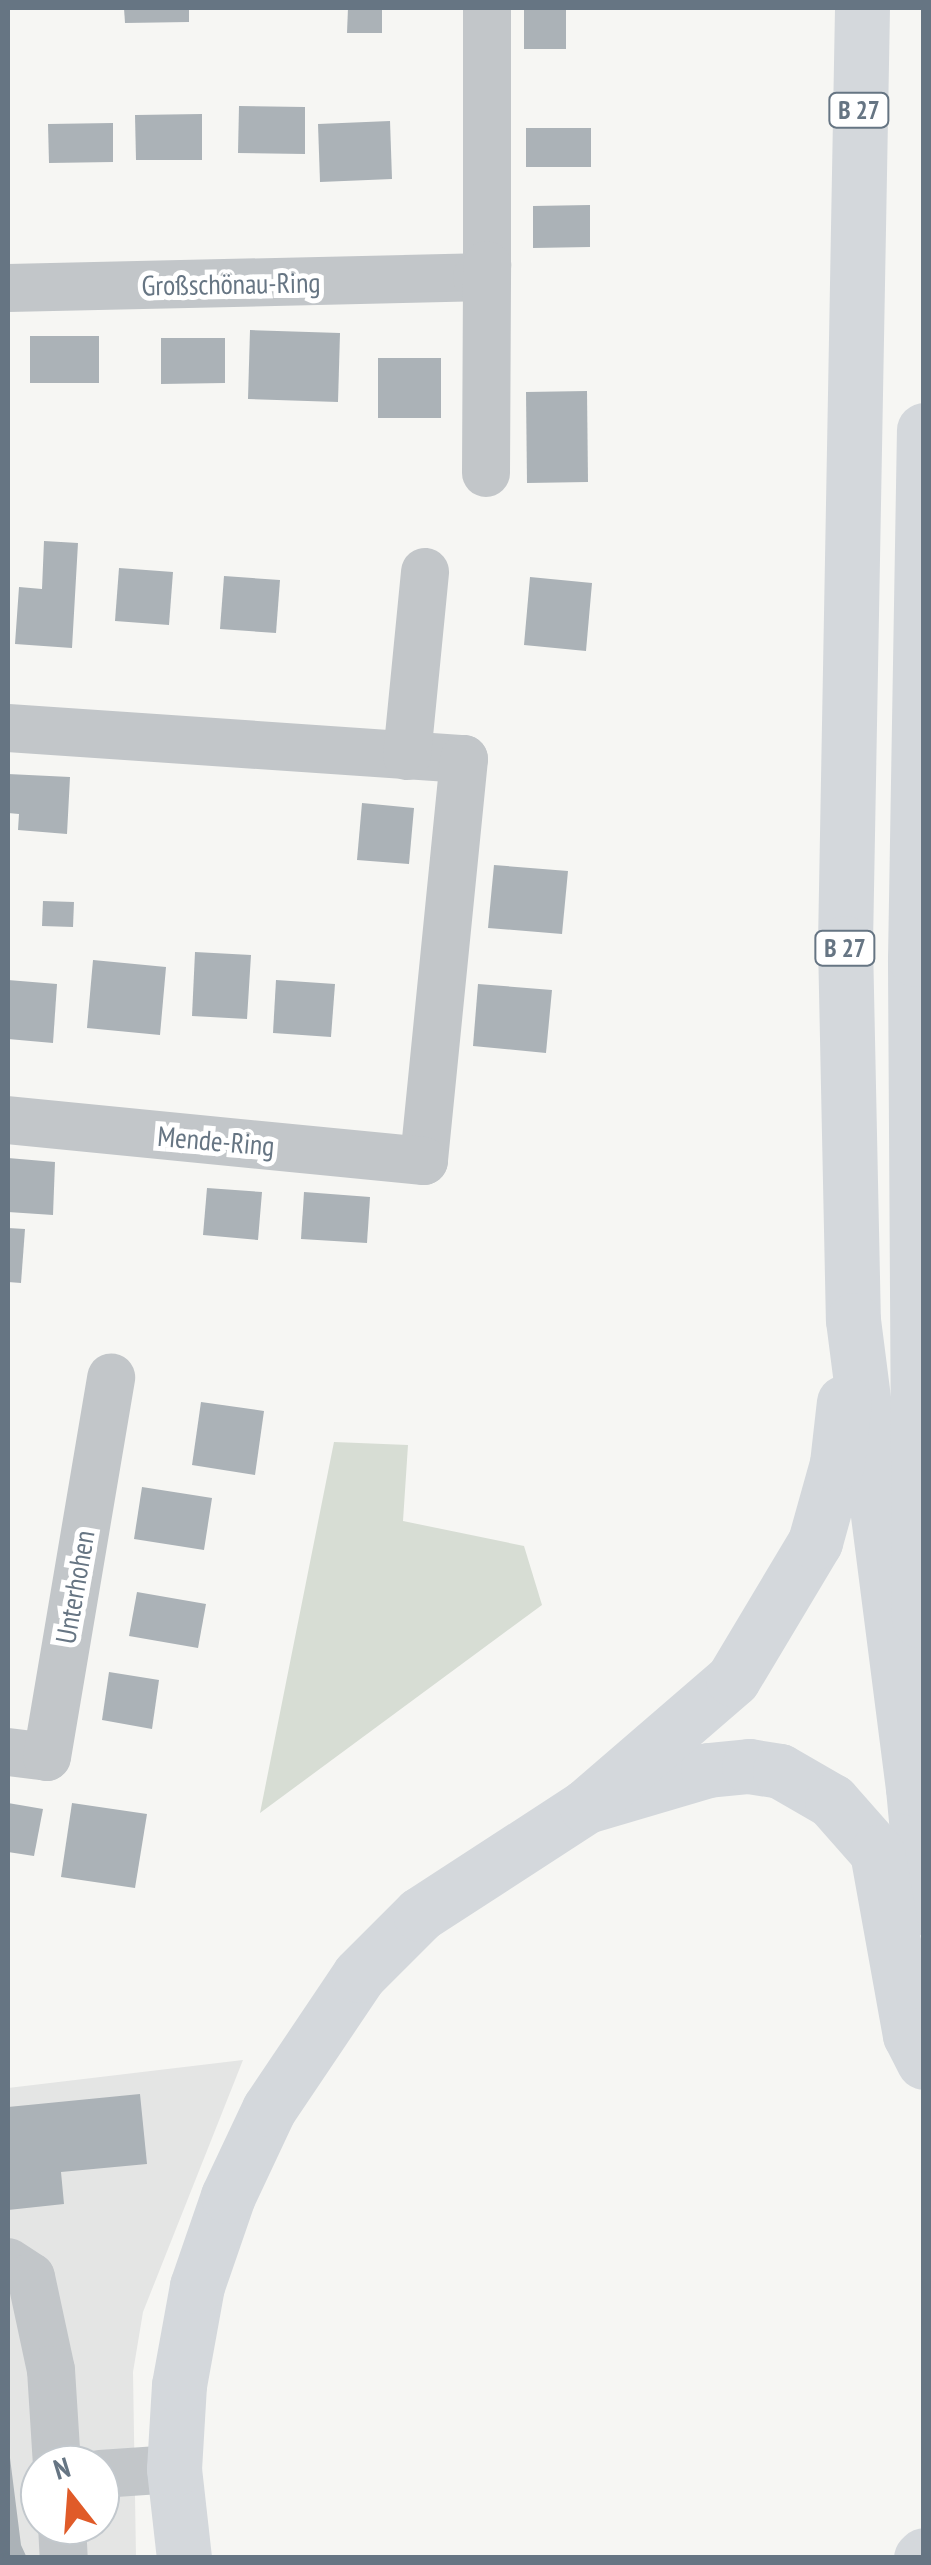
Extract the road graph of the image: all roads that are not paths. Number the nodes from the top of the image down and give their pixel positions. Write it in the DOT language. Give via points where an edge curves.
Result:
graph roads {
  1 [pos="487,8"];
  2 [pos="862,8"];
  3 [pos="470,273"];
  4 [pos="8,288"];
  5 [pos="924,430"];
  6 [pos="486,473"];
  7 [pos="425,572"];
  8 [pos="8,728"];
  9 [pos="407,756"];
  10 [pos="8,1120"];
  11 [pos="853,1320"];
  12 [pos="110,1377"];
  13 [pos="8,1752"];
  14 [pos="913,1788"];
  15 [pos="586,1806"];
  16 [pos="924,1907"];
  17 [pos="924,2062"];
  18 [pos="8,2262"];
  19 [pos="56,2445"];
  20 [pos="174,2469"];
  21 [pos="120,2473"];
  22 [pos="184,2558"];
  1 -- 3 [label="street"];
  2 -- 11 [label="main road, B 27" via="846,866"];
  3 -- 4 [label="street, Großschönau-Ring"];
  3 -- 6 [label="street"];
  5 -- 14 [label="main road, B 27" via="915,940 920,1589"];
  7 -- 9 [label="street"];
  8 -- 9 [label="street"];
  9 -- 10 [label="street, Mende-Ring" via="464,759 424,1161"];
  11 -- 14 [label="main road, B 27"];
  11 -- 15 [label="main road" via="837,1463 797,1580 732,1679"];
  12 -- 13 [label="street, Unterhohen" via="47,1757"];
  14 -- 16 [label="main road, B 27"];
  15 -- 17 [label="main road" via="708,1770 749,1766 780,1771 832,1801 878,1852 910,2035"];
  15 -- 20 [label="main road" via="420,1914 359,1975 287,2080 228,2196 197,2286"];
  18 -- 19 [label="street" via="31,2277"];
  20 -- 21 [label="street"];
  20 -- 22 [label="main road"];
}
